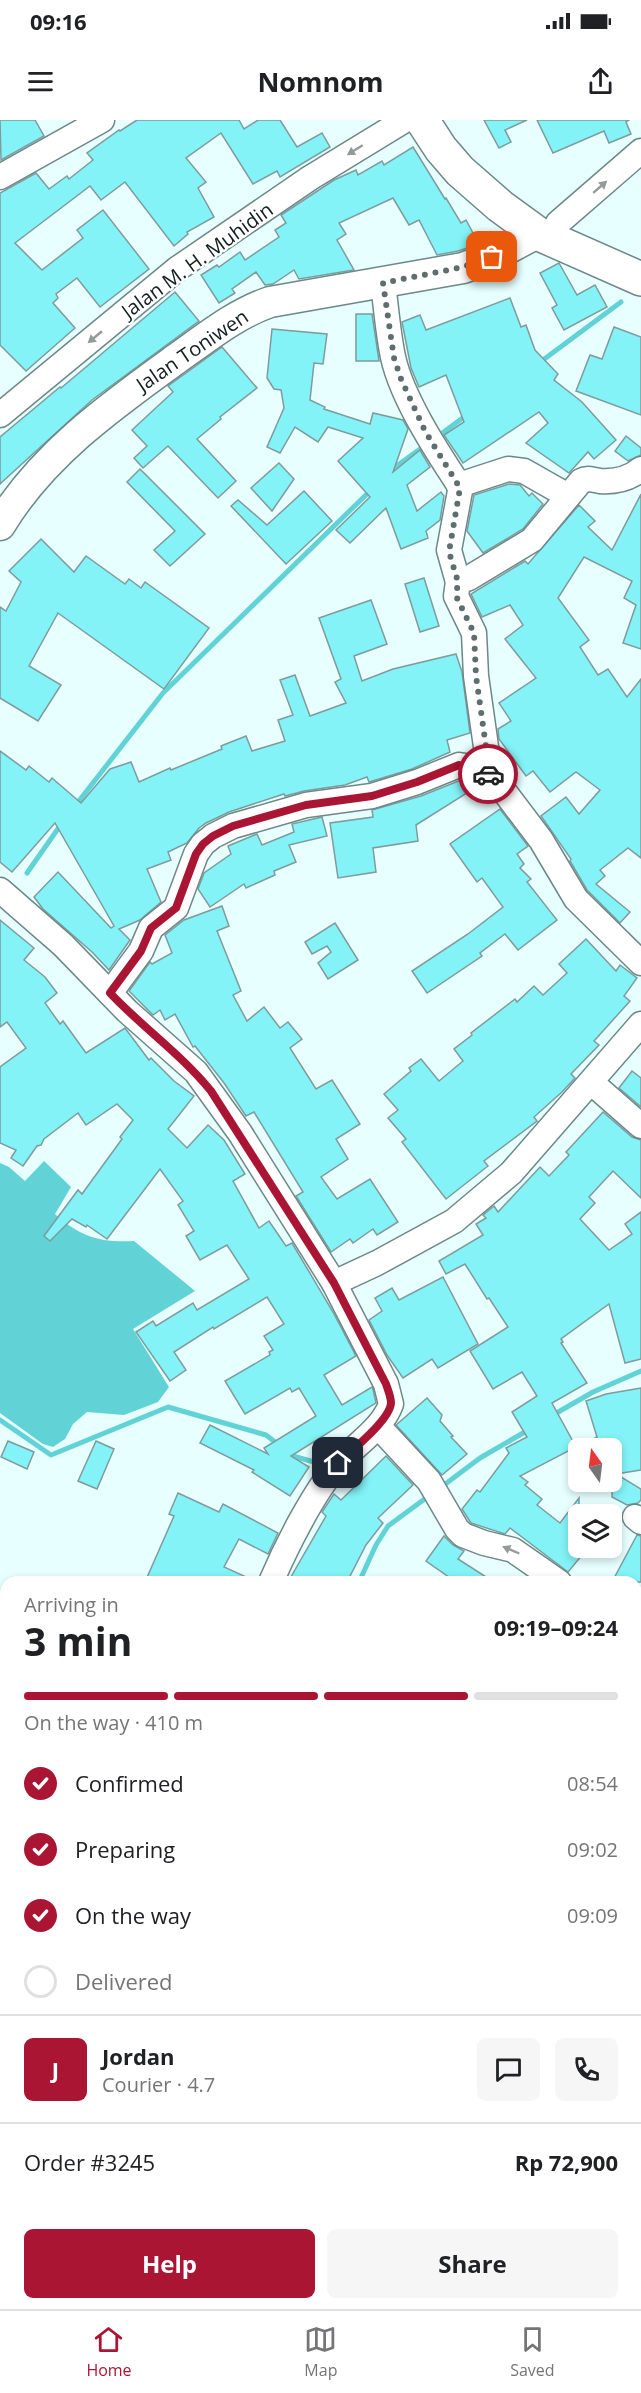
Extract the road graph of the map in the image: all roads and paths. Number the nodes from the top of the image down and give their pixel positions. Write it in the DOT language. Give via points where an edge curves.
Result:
graph roads {
  1 [pos="102,120"];
  2 [pos="405,120"];
  3 [pos="422,120"];
  4 [pos="441,120"];
  5 [pos="641,151"];
  6 [pos="0,177"];
  7 [pos="547,228"];
  8 [pos="641,261"];
  9 [pos="641,279"];
  10 [pos="383,283"];
  11 [pos="0,415"];
  12 [pos="641,469"];
  13 [pos="459,485"];
  14 [pos="568,496"];
  15 [pos="0,525"];
  16 [pos="458,582"];
  17 [pos="490,775"];
  18 [pos="0,890"];
  19 [pos="641,963"];
  20 [pos="110,993"];
  21 [pos="641,1024"];
  22 [pos="592,1083"];
  23 [pos="641,1126"];
  24 [pos="334,1283"];
  25 [pos="378,1426"];
  26 [pos="274,1576"];
  27 [pos="550,1576"];
  1 -- 6 [label="street"];
  2 -- 11 [label="street, Jalan M. H. Muhidin, one-way" via="310,178 177,269"];
  3 -- 7 [label="highway" via="460,171 500,206"];
  4 -- 7 [label="highway" via="480,171 531,208"];
  7 -- 5 [label="street, one-way"];
  7 -- 8 [label="highway"];
  7 -- 9 [label="highway"];
  7 -- 10 [label="main road, Jalan Toniwen" via="478,263"];
  10 -- 13 [label="street" via="394,358 429,438"];
  10 -- 15 [label="main road, Jalan Toniwen" via="270,302 220,327 119,400 78,435 20,496"];
  12 -- 14 [label="street" via="620,480 586,478"];
  13 -- 14 [label="street" via="516,469"];
  13 -- 16 [label="street" via="449,548"];
  14 -- 16 [label="street" via="532,540"];
  16 -- 17 [label="street" via="456,596 474,633"];
  17 -- 19 [label="street" via="541,840 576,898"];
  17 -- 20 [label="street" via="459,765 372,796 306,805 222,830 199,848 176,908 151,928 141,951"];
  18 -- 20 [label="street"];
  20 -- 24 [label="street" via="196,1072 211,1091"];
  21 -- 22 [label="street"];
  22 -- 23 [label="street"];
  22 -- 24 [label="street" via="511,1173 454,1221"];
  24 -- 25 [label="street" via="386,1384 391,1404"];
  25 -- 26 [label="street" via="338,1463 311,1504"];
  27 -- 25 [label="street, one-way" via="513,1550 463,1535 434,1488"];
}
